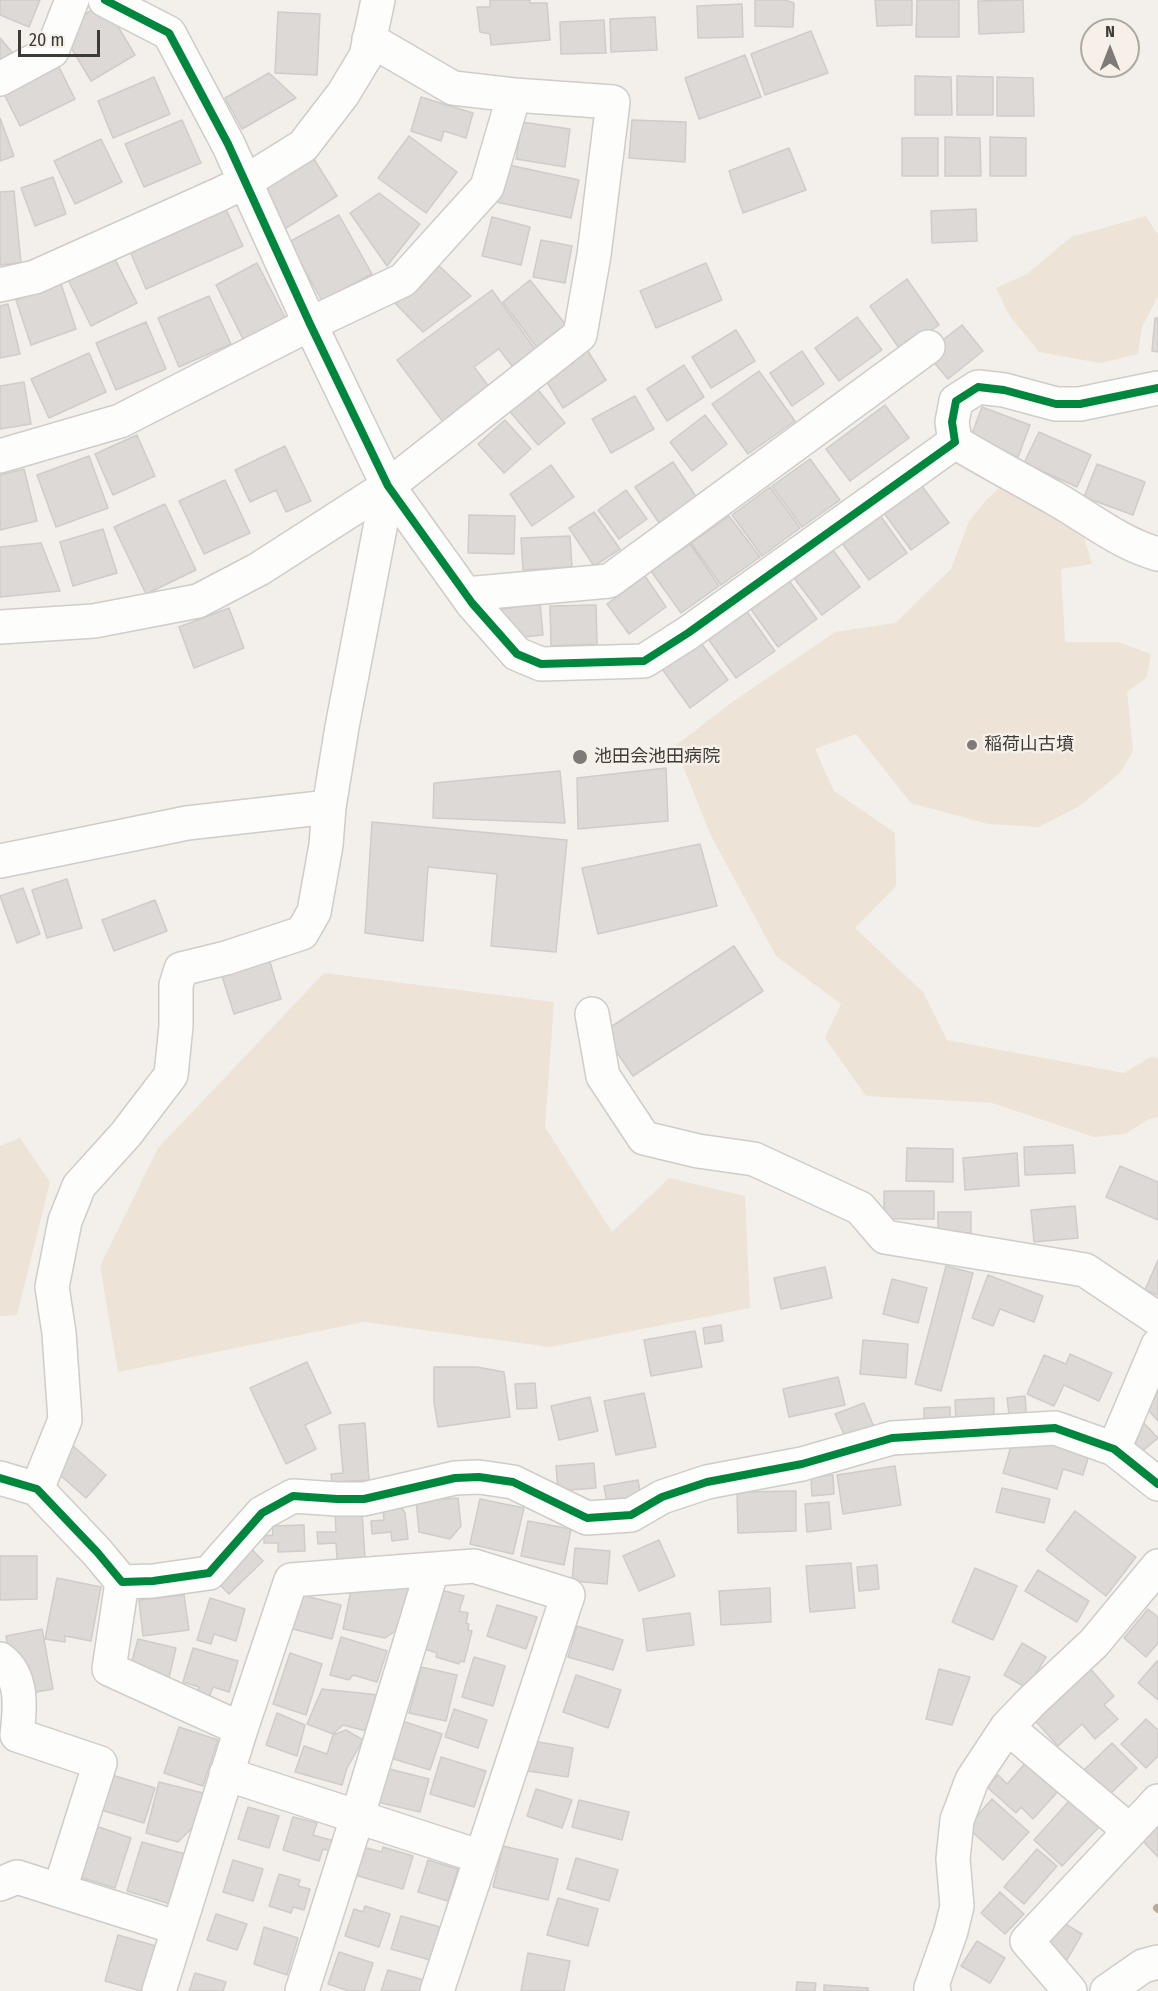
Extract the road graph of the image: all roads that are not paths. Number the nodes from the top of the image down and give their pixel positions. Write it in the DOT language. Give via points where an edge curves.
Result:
graph roads {
  1 [pos="72,0"];
  2 [pos="105,0"];
  3 [pos="378,0"];
  4 [pos="369,39"];
  5 [pos="0,79"];
  6 [pos="514,95"];
  7 [pos="245,182"];
  8 [pos="0,285"];
  9 [pos="310,324"];
  10 [pos="928,347"];
  11 [pos="1158,388"];
  12 [pos="955,442"];
  13 [pos="0,456"];
  14 [pos="388,486"];
  15 [pos="1158,554"];
  16 [pos="466,594"];
  17 [pos="0,627"];
  18 [pos="329,807"];
  19 [pos="0,861"];
  20 [pos="592,1014"];
  21 [pos="1158,1319"];
  22 [pos="1158,1345"];
  23 [pos="1114,1449"];
  24 [pos="0,1478"];
  25 [pos="1158,1484"];
  26 [pos="37,1489"];
  27 [pos="1158,1566"];
  28 [pos="432,1570"];
  29 [pos="122,1582"];
  30 [pos="0,1659"];
  31 [pos="1007,1727"];
  32 [pos="241,1729"];
  33 [pos="8,1733"];
  34 [pos="226,1774"];
  35 [pos="1158,1801"];
  36 [pos="357,1818"];
  37 [pos="1130,1831"];
  38 [pos="481,1857"];
  39 [pos="0,1884"];
  40 [pos="60,1889"];
  41 [pos="178,1928"];
  42 [pos="1158,1962"];
  43 [pos="159,1991"];
  44 [pos="302,1991"];
  45 [pos="437,1991"];
  46 [pos="934,1991"];
  47 [pos="1070,1991"];
  48 [pos="1107,1991"];
  1 -- 5 [label="street" via="52,51"];
  2 -- 7 [label="street" via="169,33"];
  3 -- 4 [label="street"];
  4 -- 6 [label="street" via="453,88"];
  4 -- 7 [label="street" via="366,56 343,94 303,146"];
  6 -- 9 [label="street" via="487,187 403,280"];
  6 -- 14 [label="street" via="613,102 580,335"];
  7 -- 8 [label="street" via="35,277"];
  7 -- 9 [label="street"];
  9 -- 13 [label="street" via="120,421"];
  9 -- 14 [label="street"];
  10 -- 16 [label="street" via="609,581"];
  11 -- 12 [label="street" via="1080,404 1056,404 978,387 956,401 952,422"];
  12 -- 15 [label="street" via="1145,551"];
  12 -- 16 [label="street" via="644,661 541,664 517,654"];
  14 -- 16 [label="street"];
  14 -- 17 [label="street" via="259,569 198,601 94,621"];
  14 -- 18 [label="street"];
  18 -- 19 [label="street" via="187,823"];
  18 -- 26 [label="street" via="314,912 302,933 181,969 176,985 171,1075 126,1134 79,1186 65,1221 52,1287 65,1420"];
  20 -- 21 [label="street" via="603,1076 644,1138 754,1159 860,1208 885,1237 1085,1270"];
  22 -- 23 [label="street"];
  23 -- 25 [label="street"];
  23 -- 29 [label="street" via="1055,1428 892,1438 802,1464 707,1482 662,1497 631,1515 587,1518 513,1482 480,1477 455,1478 364,1498 293,1496 262,1513 209,1573"];
  24 -- 26 [label="street"];
  26 -- 29 [label="street"];
  27 -- 31 [label="street" via="1094,1643"];
  28 -- 32 [label="street" via="291,1580"];
  28 -- 36 [label="street"];
  28 -- 38 [label="street" via="474,1566 568,1595"];
  29 -- 32 [label="street" via="109,1669"];
  30 -- 33 [label="street" via="8,1664 18,1685 20,1708"];
  31 -- 37 [label="street"];
  31 -- 46 [label="street" via="972,1780 957,1820 953,1859 957,1906 931,1988"];
  32 -- 34 [label="street"];
  33 -- 40 [label="street" via="100,1762"];
  34 -- 36 [label="street"];
  34 -- 41 [label="street"];
  35 -- 37 [label="street"];
  36 -- 38 [label="street"];
  36 -- 44 [label="street"];
  37 -- 47 [label="street" via="1027,1941"];
  38 -- 45 [label="street"];
  39 -- 40 [label="street" via="17,1877"];
  40 -- 41 [label="street"];
  41 -- 43 [label="street"];
  42 -- 48 [label="street" via="1143,1966"];
}
